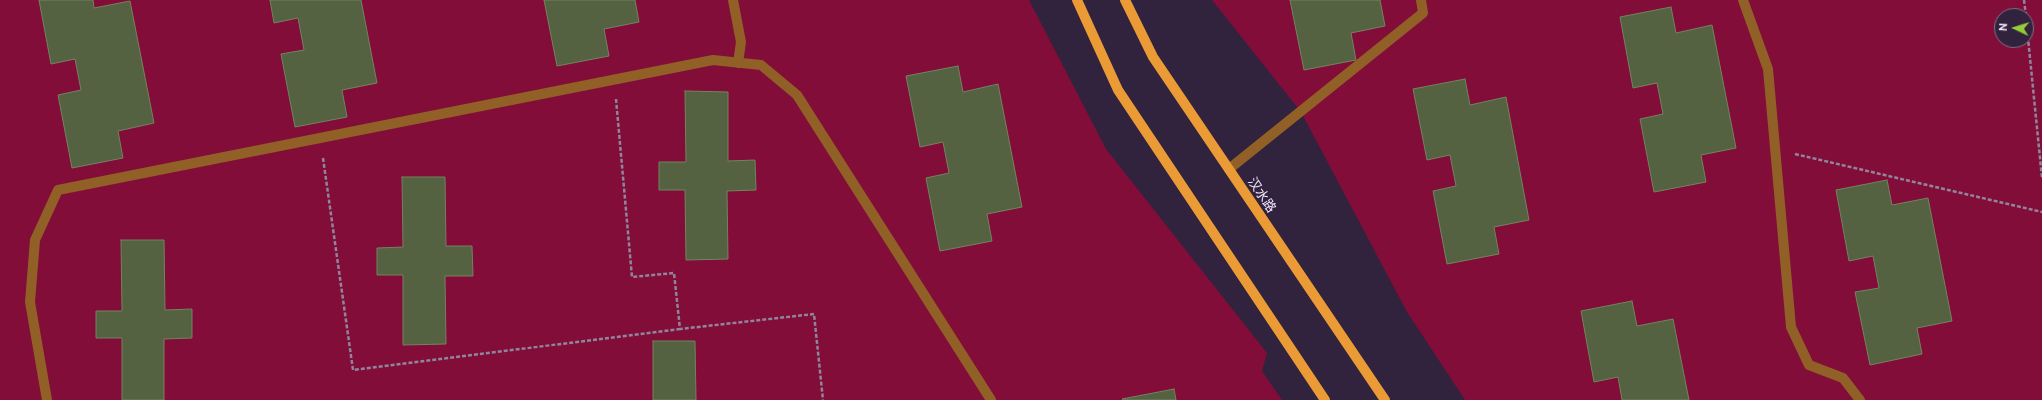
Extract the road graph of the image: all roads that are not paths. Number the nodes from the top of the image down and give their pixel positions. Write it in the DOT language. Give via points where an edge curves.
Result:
graph roads {
  1 [pos="733,0"];
  2 [pos="1077,0"];
  3 [pos="1125,0"];
  4 [pos="1421,0"];
  5 [pos="1743,0"];
  6 [pos="738,63"];
  7 [pos="1229,169"];
  8 [pos="47,400"];
  9 [pos="991,400"];
  10 [pos="1325,400"];
  11 [pos="1386,400"];
  12 [pos="1860,400"];
  1 -- 6 [label="lane" via="741,42"];
  2 -- 10 [label="main road" via="1118,90"];
  3 -- 7 [label="main road, 汉水路" via="1153,58"];
  4 -- 7 [label="lane" via="1423,13"];
  5 -- 12 [label="lane" via="1768,69 1791,327 1809,365 1843,378"];
  6 -- 8 [label="lane" via="713,60 58,190 35,240 30,302"];
  6 -- 9 [label="lane" via="762,66 797,95"];
  7 -- 11 [label="main road, 汉水路"];
}
